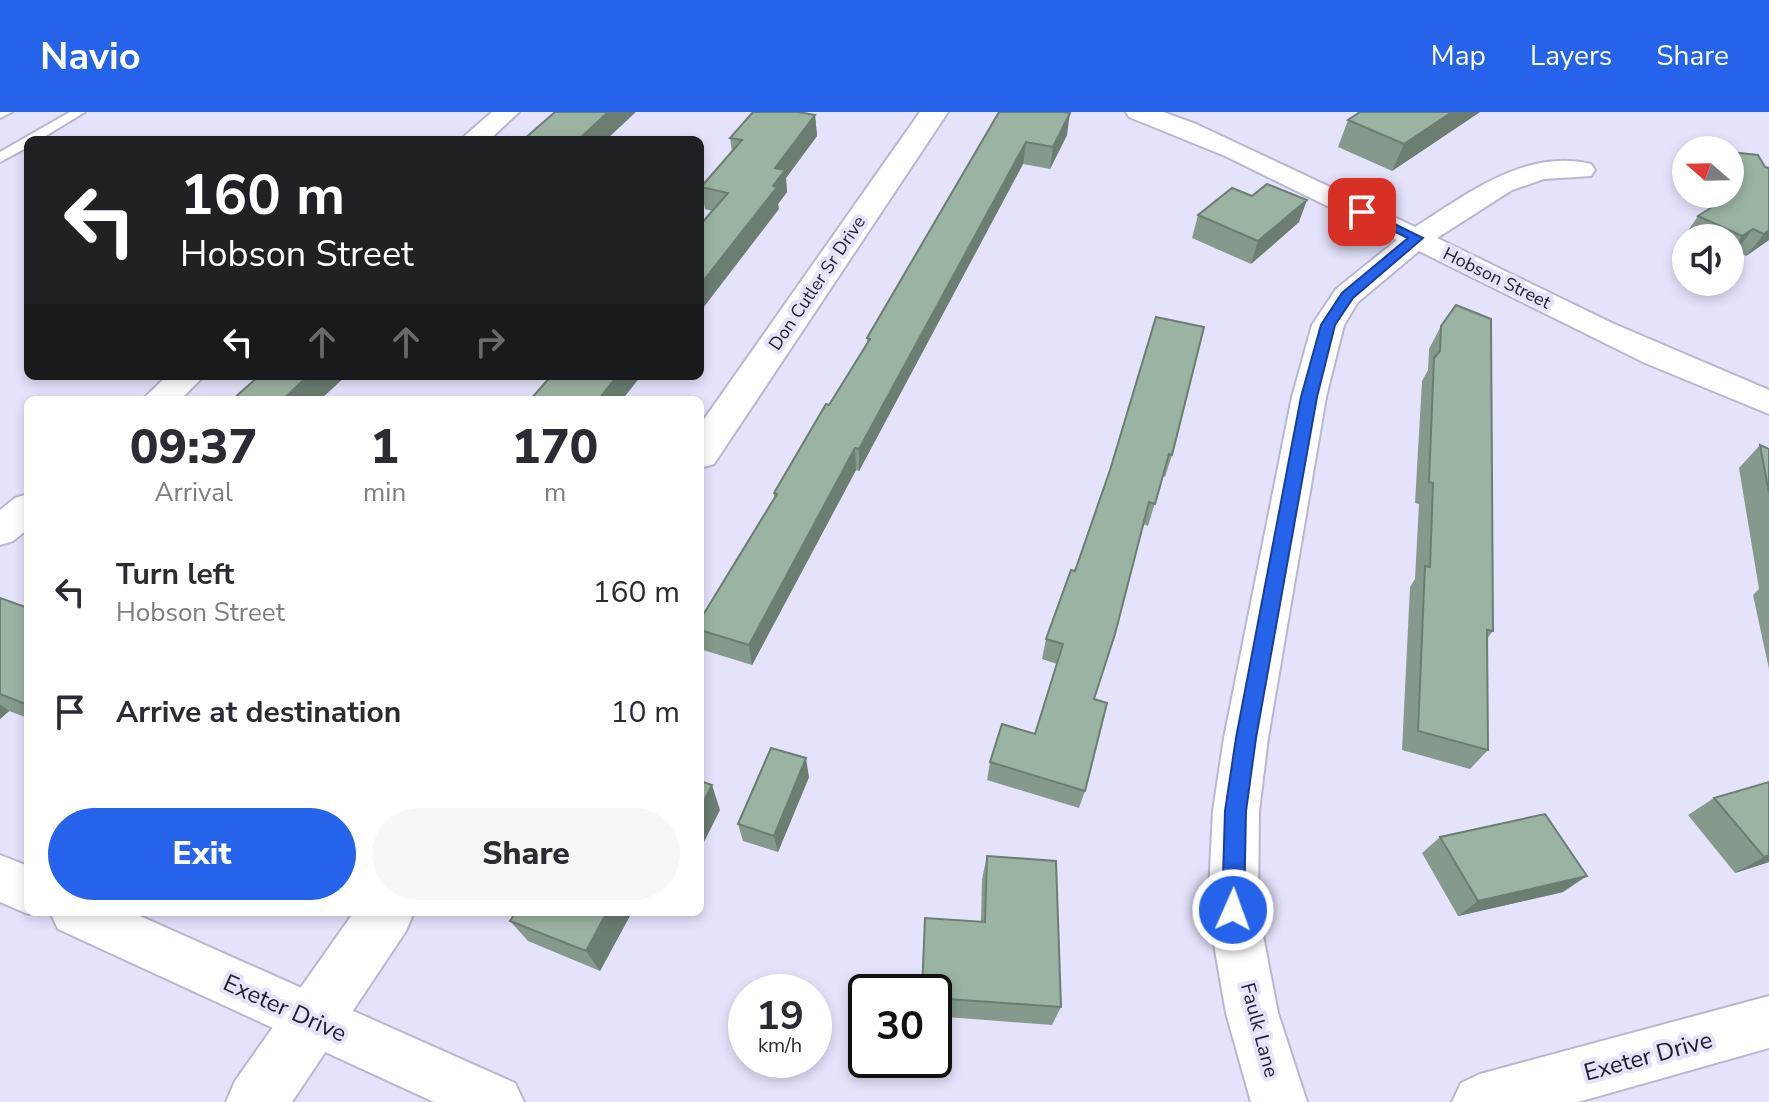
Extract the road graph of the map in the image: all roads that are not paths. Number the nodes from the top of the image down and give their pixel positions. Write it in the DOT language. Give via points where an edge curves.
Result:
graph roads {
  1 [pos="6,112"];
  2 [pos="79,112"];
  3 [pos="507,112"];
  4 [pos="934,112"];
  5 [pos="1138,112"];
  6 [pos="0,114"];
  7 [pos="38,136"];
  8 [pos="478,136"];
  9 [pos="24,144"];
  10 [pos="0,158"];
  11 [pos="1582,170"];
  12 [pos="1417,238"];
  13 [pos="183,380"];
  14 [pos="164,396"];
  15 [pos="1769,403"];
  16 [pos="704,448"];
  17 [pos="24,511"];
  18 [pos="0,531"];
  19 [pos="0,878"];
  20 [pos="24,888"];
  21 [pos="84,916"];
  22 [pos="384,916"];
  23 [pos="313,1020"];
  24 [pos="1769,1022"];
  25 [pos="256,1102"];
  26 [pos="496,1102"];
  27 [pos="1279,1102"];
  28 [pos="1480,1102"];
  1 -- 6 [label="lane"];
  2 -- 7 [label="lane"];
  3 -- 8 [label="street"];
  4 -- 16 [label="street, Don Cutler Sr Drive"];
  5 -- 12 [label="street, Hobson Street" via="1227,147"];
  9 -- 10 [label="lane"];
  11 -- 12 [label="street, Faulk Lane" via="1542,171 1502,184"];
  12 -- 15 [label="street, Hobson Street" via="1651,354"];
  12 -- 27 [label="street, Faulk Lane" via="1347,296 1328,325 1309,397 1246,738 1236,811 1233,910 1252,1013"];
  13 -- 14 [label="street"];
  17 -- 18 [label="street"];
  19 -- 20 [label="street"];
  21 -- 23 [label="street, Exeter Drive"];
  22 -- 23 [label="street"];
  23 -- 25 [label="street"];
  23 -- 26 [label="street, Exeter Drive"];
  24 -- 28 [label="street, Exeter Drive"];
}
